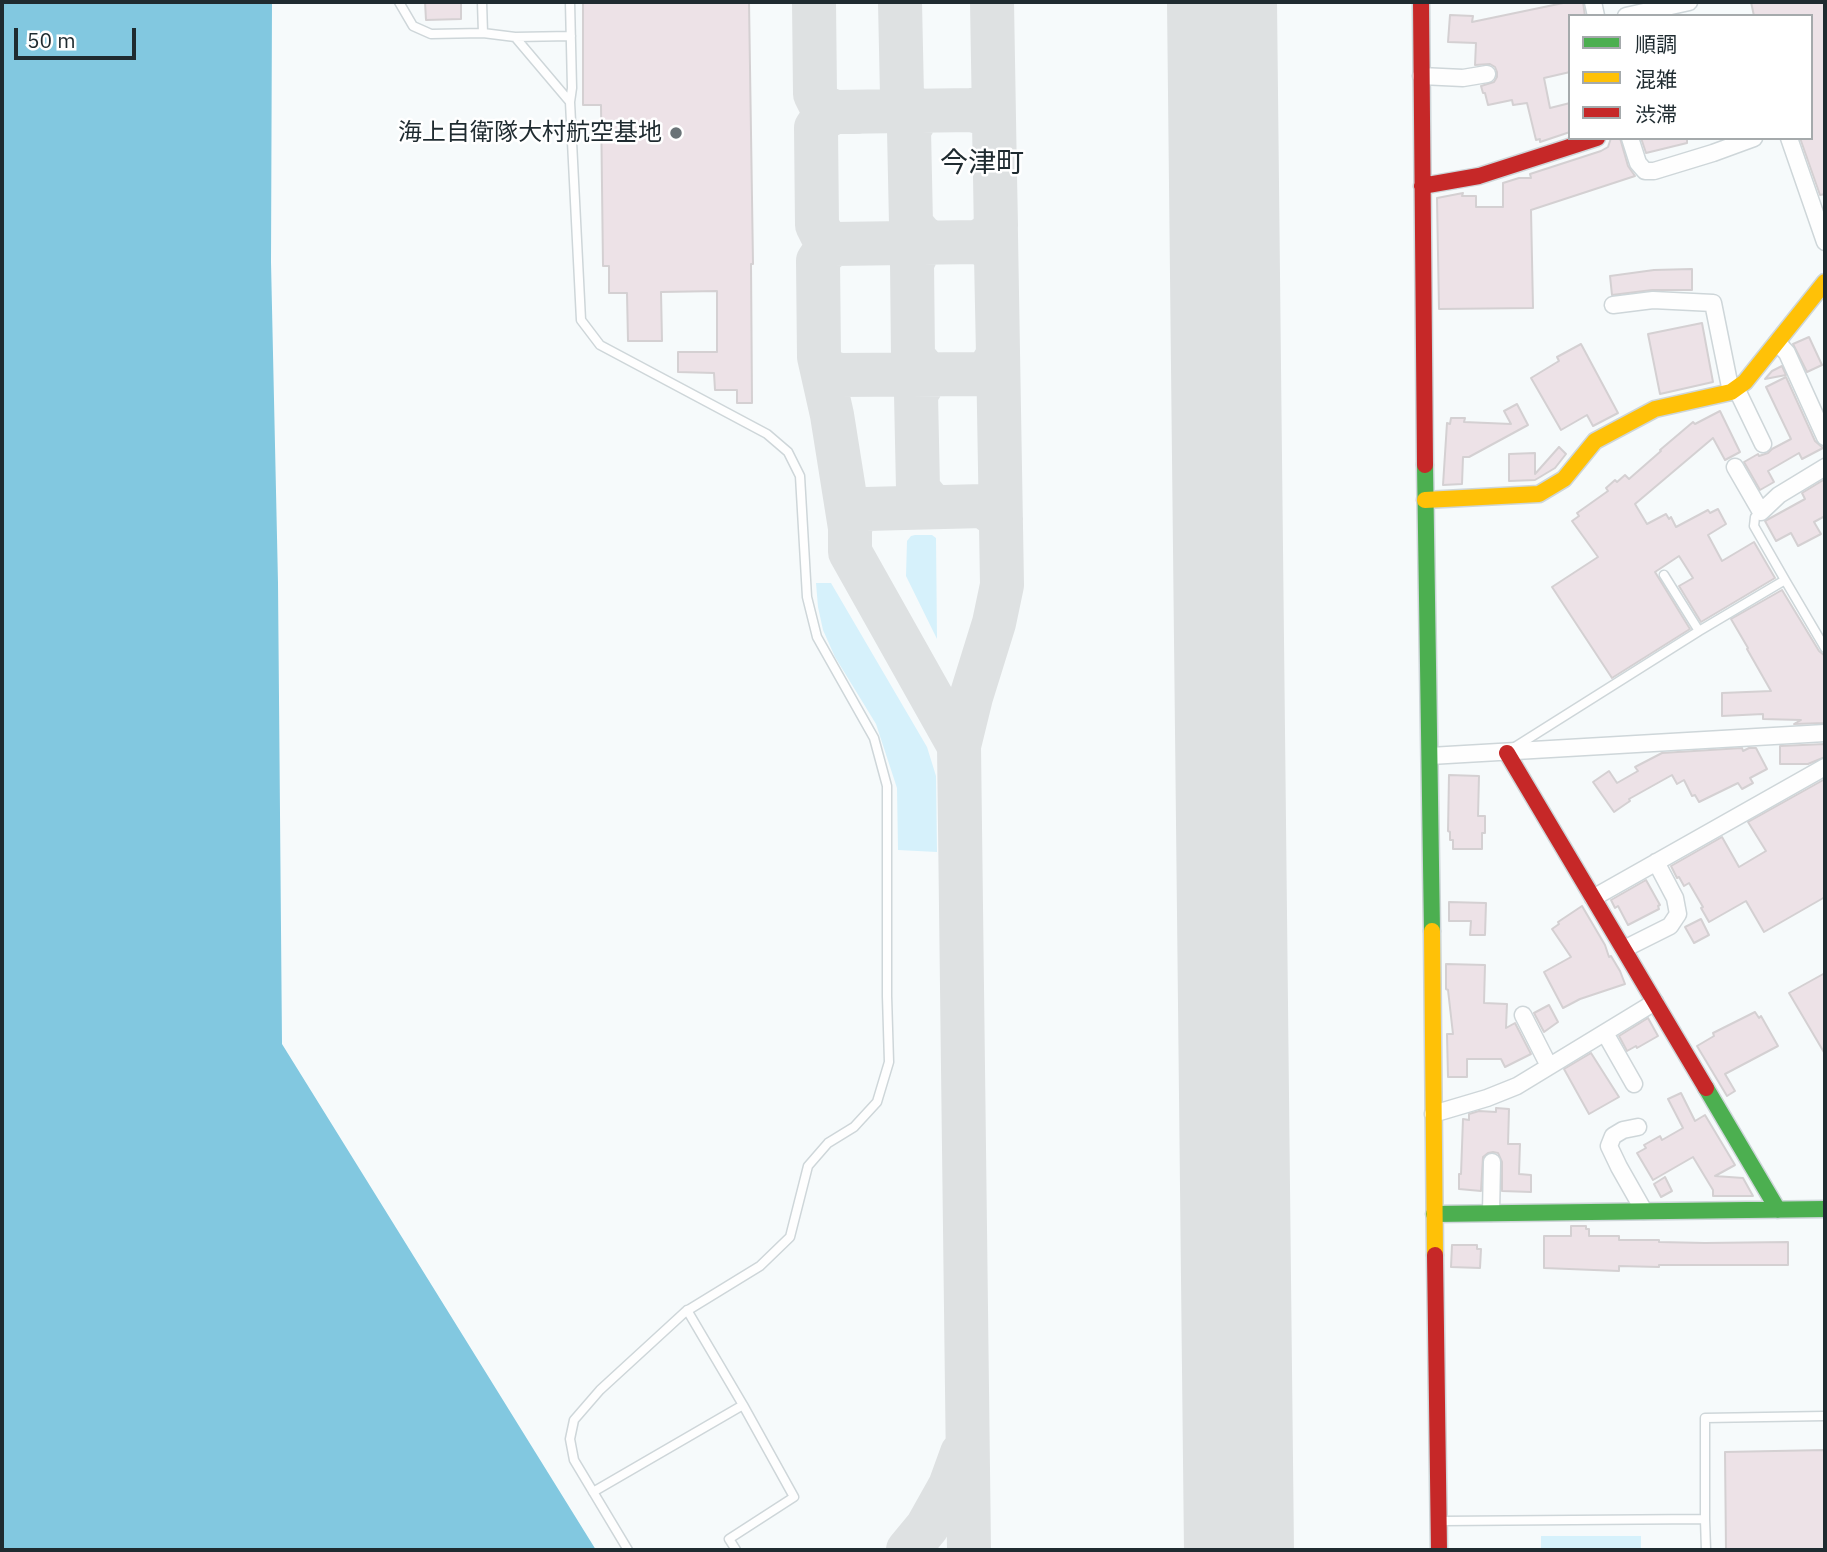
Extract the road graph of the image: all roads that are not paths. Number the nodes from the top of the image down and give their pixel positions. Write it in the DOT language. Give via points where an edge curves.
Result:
graph roads {
  1 [pos="399,2"];
  2 [pos="482,2"];
  3 [pos="570,2"];
  4 [pos="1421,2"];
  5 [pos="1689,2"];
  6 [pos="1635,14"];
  7 [pos="483,33"];
  8 [pos="571,36"];
  9 [pos="515,37"];
  10 [pos="1487,74"];
  11 [pos="1421,76"];
  12 [pos="570,102"];
  13 [pos="1591,140"];
  14 [pos="1631,140"];
  15 [pos="1749,140"];
  16 [pos="1790,140"];
  17 [pos="1422,186"];
  18 [pos="1825,242"];
  19 [pos="1825,282"];
  20 [pos="1613,305"];
  21 [pos="1777,342"];
  22 [pos="1733,390"];
  23 [pos="1825,437"];
  24 [pos="1763,444"];
  25 [pos="1735,467"];
  26 [pos="1825,467"];
  27 [pos="1425,500"];
  28 [pos="1761,512"];
  29 [pos="1664,575"];
  30 [pos="1785,580"];
  31 [pos="1699,631"];
  32 [pos="1825,648"];
  33 [pos="1825,733"];
  34 [pos="1507,752"];
  35 [pos="1430,756"];
  36 [pos="1825,767"];
  37 [pos="1656,862"];
  38 [pos="1593,898"];
  39 [pos="1624,949"];
  40 [pos="1655,1002"];
  41 [pos="1523,1015"];
  42 [pos="1605,1033"];
  43 [pos="1549,1066"];
  44 [pos="1634,1084"];
  45 [pos="1433,1114"];
  46 [pos="1638,1127"];
  47 [pos="1492,1162"];
  48 [pos="1825,1209"];
  49 [pos="1778,1210"];
  50 [pos="1644,1211"];
  51 [pos="1491,1213"];
  52 [pos="1434,1214"];
  53 [pos="687,1310"];
  54 [pos="743,1405"];
  55 [pos="1825,1416"];
  56 [pos="593,1492"];
  57 [pos="1705,1519"];
  58 [pos="1439,1521"];
  59 [pos="628,1550"];
  60 [pos="736,1550"];
  61 [pos="1439,1550"];
  62 [pos="1706,1550"];
  1 -- 7 [label="lane" via="413,26 430,34"];
  2 -- 7 [label="lane"];
  3 -- 8 [label="lane"];
  4 -- 11 [label="street"];
  5 -- 6 [label="street"];
  7 -- 9 [label="lane"];
  8 -- 9 [label="lane"];
  8 -- 12 [label="lane"];
  9 -- 12 [label="lane"];
  10 -- 11 [label="street"];
  11 -- 17 [label="street"];
  12 -- 53 [label="lane" via="581,320 600,345 767,434 788,452 800,475 807,597 817,637 874,738 887,786 889,1062 877,1102 808,1166 790,1237 760,1266"];
  13 -- 17 [label="street" via="1479,176"];
  14 -- 15 [label="street" via="1645,171"];
  16 -- 18 [label="street"];
  17 -- 27 [label="street"];
  19 -- 21 [label="street"];
  20 -- 22 [label="street" via="1653,300 1713,303"];
  21 -- 22 [label="street"];
  21 -- 23 [label="street" via="1787,353"];
  22 -- 24 [label="street"];
  22 -- 27 [label="street" via="1655,409 1595,441 1564,479 1539,494"];
  25 -- 28 [label="street"];
  26 -- 28 [label="street" via="1779,495"];
  27 -- 35 [label="street"];
  28 -- 30 [label="lane" via="1754,526"];
  29 -- 31 [label="lane"];
  30 -- 31 [label="lane"];
  30 -- 32 [label="lane"];
  31 -- 34 [label="lane"];
  33 -- 34 [label="street"];
  34 -- 35 [label="street"];
  34 -- 38 [label="street"];
  35 -- 45 [label="street"];
  36 -- 37 [label="street"];
  37 -- 38 [label="street"];
  37 -- 39 [label="street" via="1678,914 1670,926"];
  38 -- 39 [label="street"];
  39 -- 40 [label="street"];
  40 -- 42 [label="street"];
  40 -- 49 [label="street"];
  41 -- 43 [label="street"];
  42 -- 43 [label="street"];
  42 -- 44 [label="street"];
  43 -- 45 [label="street" via="1507,1090"];
  45 -- 52 [label="street"];
  46 -- 50 [label="street" via="1613,1136 1609,1146"];
  47 -- 51 [label="street"];
  48 -- 49 [label="street"];
  49 -- 50 [label="street"];
  50 -- 51 [label="street"];
  51 -- 52 [label="street"];
  52 -- 58 [label="street"];
  53 -- 54 [label="lane"];
  53 -- 56 [label="lane" via="573,1420 574,1460"];
  54 -- 56 [label="lane"];
  54 -- 60 [label="lane" via="794,1497 729,1539"];
  55 -- 57 [label="lane" via="1705,1418"];
  56 -- 59 [label="lane"];
  57 -- 58 [label="lane"];
  57 -- 62 [label="lane"];
  58 -- 61 [label="street"];
}
